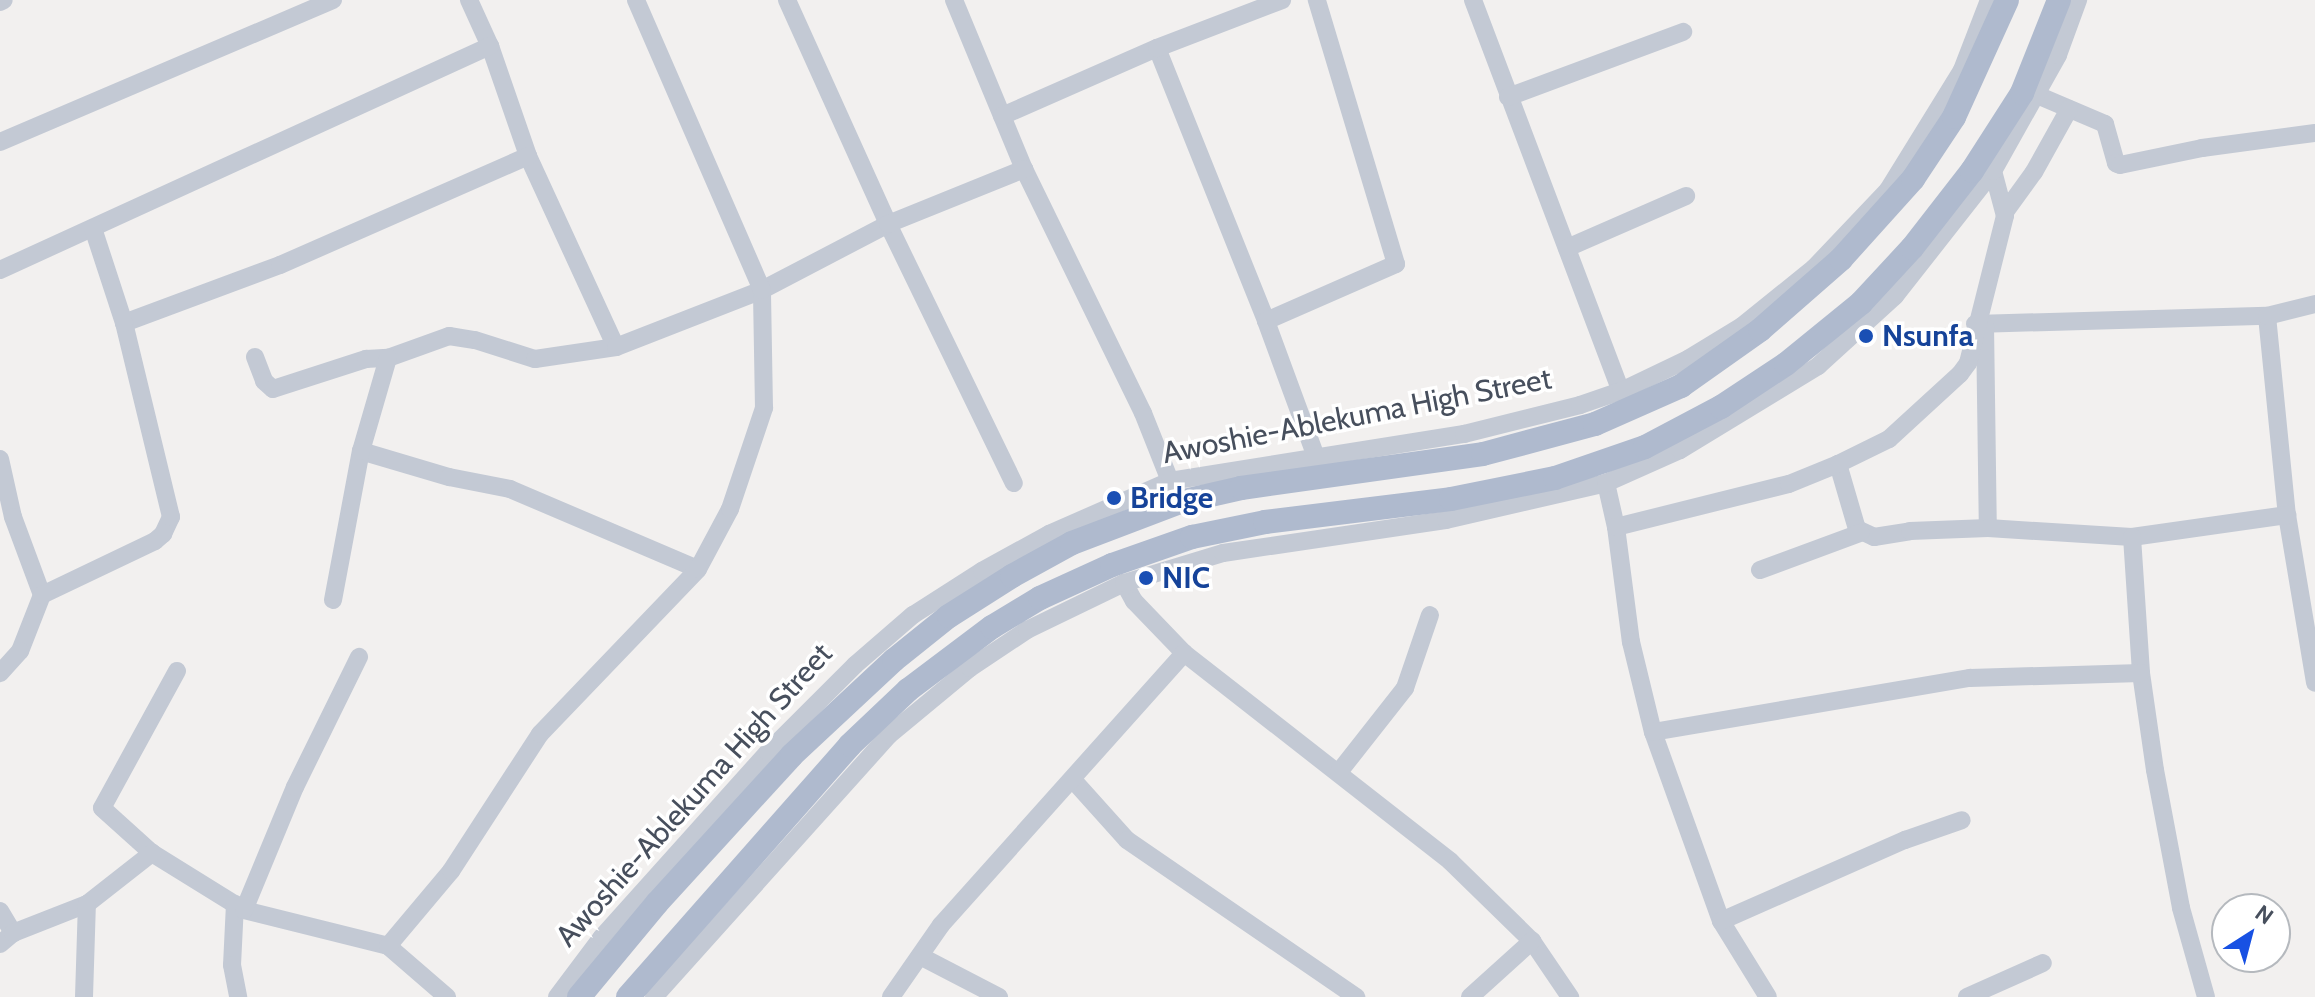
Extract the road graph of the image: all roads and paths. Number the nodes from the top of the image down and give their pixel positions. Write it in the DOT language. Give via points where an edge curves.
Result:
graph roads {
  1 [pos="333,0"];
  2 [pos="469,0"];
  3 [pos="636,0"];
  4 [pos="787,0"];
  5 [pos="954,0"];
  6 [pos="1282,0"];
  7 [pos="1317,0"];
  8 [pos="1473,0"];
  9 [pos="1989,0"];
  10 [pos="2007,0"];
  11 [pos="2059,0"];
  12 [pos="2078,0"];
  13 [pos="1683,32"];
  14 [pos="490,46"];
  15 [pos="1157,48"];
  16 [pos="2037,95"];
  17 [pos="1508,97"];
  18 [pos="2069,109"];
  19 [pos="1002,116"];
  20 [pos="2315,133"];
  21 [pos="0,142"];
  22 [pos="528,156"];
  23 [pos="1024,169"];
  24 [pos="1993,171"];
  25 [pos="1686,196"];
  26 [pos="2005,212"];
  27 [pos="888,224"];
  28 [pos="93,228"];
  29 [pos="1567,248"];
  30 [pos="0,270"];
  31 [pos="762,290"];
  32 [pos="2315,304"];
  33 [pos="2267,316"];
  34 [pos="1266,321"];
  35 [pos="124,323"];
  36 [pos="1980,324"];
  37 [pos="616,347"];
  38 [pos="255,357"];
  39 [pos="388,358"];
  40 [pos="1621,391"];
  41 [pos="361,451"];
  42 [pos="1316,457"];
  43 [pos="0,459"];
  44 [pos="1838,464"];
  45 [pos="1170,481"];
  46 [pos="1014,483"];
  47 [pos="1606,483"];
  48 [pos="2287,515"];
  49 [pos="1616,527"];
  50 [pos="1988,528"];
  51 [pos="1860,533"];
  52 [pos="2132,537"];
  53 [pos="698,569"];
  54 [pos="1760,570"];
  55 [pos="1124,583"];
  56 [pos="42,595"];
  57 [pos="333,600"];
  58 [pos="1430,615"];
  59 [pos="1184,653"];
  60 [pos="359,657"];
  61 [pos="177,671"];
  62 [pos="0,673"];
  63 [pos="2141,673"];
  64 [pos="2315,683"];
  65 [pos="1653,732"];
  66 [pos="1339,772"];
  67 [pos="1074,781"];
  68 [pos="1962,820"];
  69 [pos="152,853"];
  70 [pos="87,904"];
  71 [pos="239,907"];
  72 [pos="0,911"];
  73 [pos="1721,921"];
  74 [pos="7,939"];
  75 [pos="1532,941"];
  76 [pos="388,946"];
  77 [pos="681,952"];
  78 [pos="920,956"];
  79 [pos="2043,963"];
  80 [pos="586,988"];
  81 [pos="1352,996"];
  82 [pos="84,997"];
  83 [pos="238,997"];
  84 [pos="447,997"];
  85 [pos="557,997"];
  86 [pos="619,997"];
  87 [pos="628,997"];
  88 [pos="654,997"];
  89 [pos="891,997"];
  90 [pos="999,997"];
  91 [pos="1470,997"];
  92 [pos="1570,997"];
  93 [pos="1768,997"];
  94 [pos="1967,997"];
  95 [pos="2206,997"];
  1 -- 21 [label="street"];
  2 -- 14 [label="street"];
  3 -- 31 [label="street"];
  4 -- 27 [label="street"];
  5 -- 19 [label="street"];
  6 -- 15 [label="street"];
  7 -- 34 [label="street" via="1396,264"];
  8 -- 17 [label="street"];
  9 -- 40 [label="street, Awoshie-Ablekuma High Street" via="1962,70 1888,190 1814,268 1742,326"];
  10 -- 80 [label="main road, Awoshie-Ablekuma High Street" via="1954,117 1913,179 1841,259 1760,330 1681,386 1595,424 1483,454 1241,488 1180,502 1072,543 938,625 894,660 792,755"];
  11 -- 77 [label="main road" via="2022,93 1972,171 1861,303 1786,364 1721,407 1645,447 1555,478 1451,499 1265,522 1192,537 1040,598 908,690 850,745"];
  12 -- 16 [label="street"];
  13 -- 17 [label="street"];
  14 -- 22 [label="street"];
  14 -- 28 [label="street"];
  15 -- 19 [label="street"];
  15 -- 34 [label="street"];
  16 -- 18 [label="street"];
  16 -- 24 [label="street"];
  17 -- 29 [label="street"];
  18 -- 20 [label="street" via="2105,124 2120,165"];
  18 -- 26 [label="street"];
  19 -- 23 [label="street"];
  22 -- 35 [label="street" via="280,265"];
  22 -- 37 [label="street"];
  23 -- 27 [label="street"];
  23 -- 45 [label="street" via="1143,413"];
  24 -- 26 [label="street"];
  24 -- 47 [label="street" via="1895,296 1818,366 1680,450"];
  25 -- 29 [label="street"];
  26 -- 36 [label="street"];
  27 -- 31 [label="street"];
  27 -- 46 [label="street"];
  28 -- 30 [label="street"];
  28 -- 35 [label="street"];
  29 -- 40 [label="street"];
  31 -- 37 [label="street"];
  31 -- 53 [label="street" via="764,408 730,509"];
  32 -- 33 [label="street"];
  33 -- 36 [label="street"];
  33 -- 48 [label="street"];
  34 -- 42 [label="street"];
  35 -- 56 [label="street" via="169,523 163,534 136,553"];
  36 -- 44 [label="street" via="1960,374 1889,439"];
  36 -- 50 [label="street"];
  37 -- 39 [label="street" via="535,359 449,336"];
  38 -- 39 [label="street" via="273,389 366,359"];
  39 -- 41 [label="street"];
  40 -- 42 [label="street, Awoshie-Ablekuma High Street" via="1464,434"];
  41 -- 53 [label="street" via="510,489"];
  41 -- 57 [label="street"];
  42 -- 45 [label="street, Awoshie-Ablekuma High Street"];
  43 -- 56 [label="street" via="13,517"];
  44 -- 49 [label="street" via="1789,484"];
  44 -- 51 [label="street"];
  45 -- 85 [label="street, Awoshie-Ablekuma High Street" via="1049,534 913,615 768,752 602,937"];
  47 -- 49 [label="street"];
  47 -- 55 [label="street" via="1446,520 1223,553"];
  48 -- 52 [label="street"];
  48 -- 64 [label="street"];
  49 -- 65 [label="street" via="1631,642"];
  50 -- 51 [label="street" via="1874,537"];
  50 -- 52 [label="street"];
  51 -- 54 [label="street"];
  52 -- 63 [label="street"];
  53 -- 76 [label="street" via="540,734 451,871"];
  55 -- 59 [label="street" via="1134,601"];
  55 -- 77 [label="street" via="1027,630 970,668 889,735"];
  56 -- 62 [label="street" via="20,651"];
  58 -- 66 [label="street" via="1405,688"];
  59 -- 66 [label="street"];
  59 -- 67 [label="street"];
  60 -- 71 [label="street"];
  61 -- 69 [label="street" via="102,808"];
  63 -- 65 [label="street" via="1970,678"];
  63 -- 95 [label="street" via="2181,908"];
  65 -- 73 [label="street"];
  66 -- 75 [label="street" via="1450,861"];
  67 -- 78 [label="street" via="941,925"];
  67 -- 81 [label="street" via="1127,840"];
  68 -- 73 [label="street"];
  69 -- 70 [label="street"];
  69 -- 71 [label="street"];
  70 -- 74 [label="street"];
  70 -- 82 [label="street"];
  71 -- 76 [label="street"];
  71 -- 83 [label="street" via="232,965"];
  72 -- 74 [label="street"];
  73 -- 93 [label="street"];
  75 -- 91 [label="street"];
  75 -- 92 [label="street"];
  76 -- 84 [label="street"];
  77 -- 87 [label="main road"];
  77 -- 88 [label="street"];
  78 -- 89 [label="street"];
  78 -- 90 [label="street"];
  79 -- 94 [label="street"];
  80 -- 86 [label="main road"];
}
